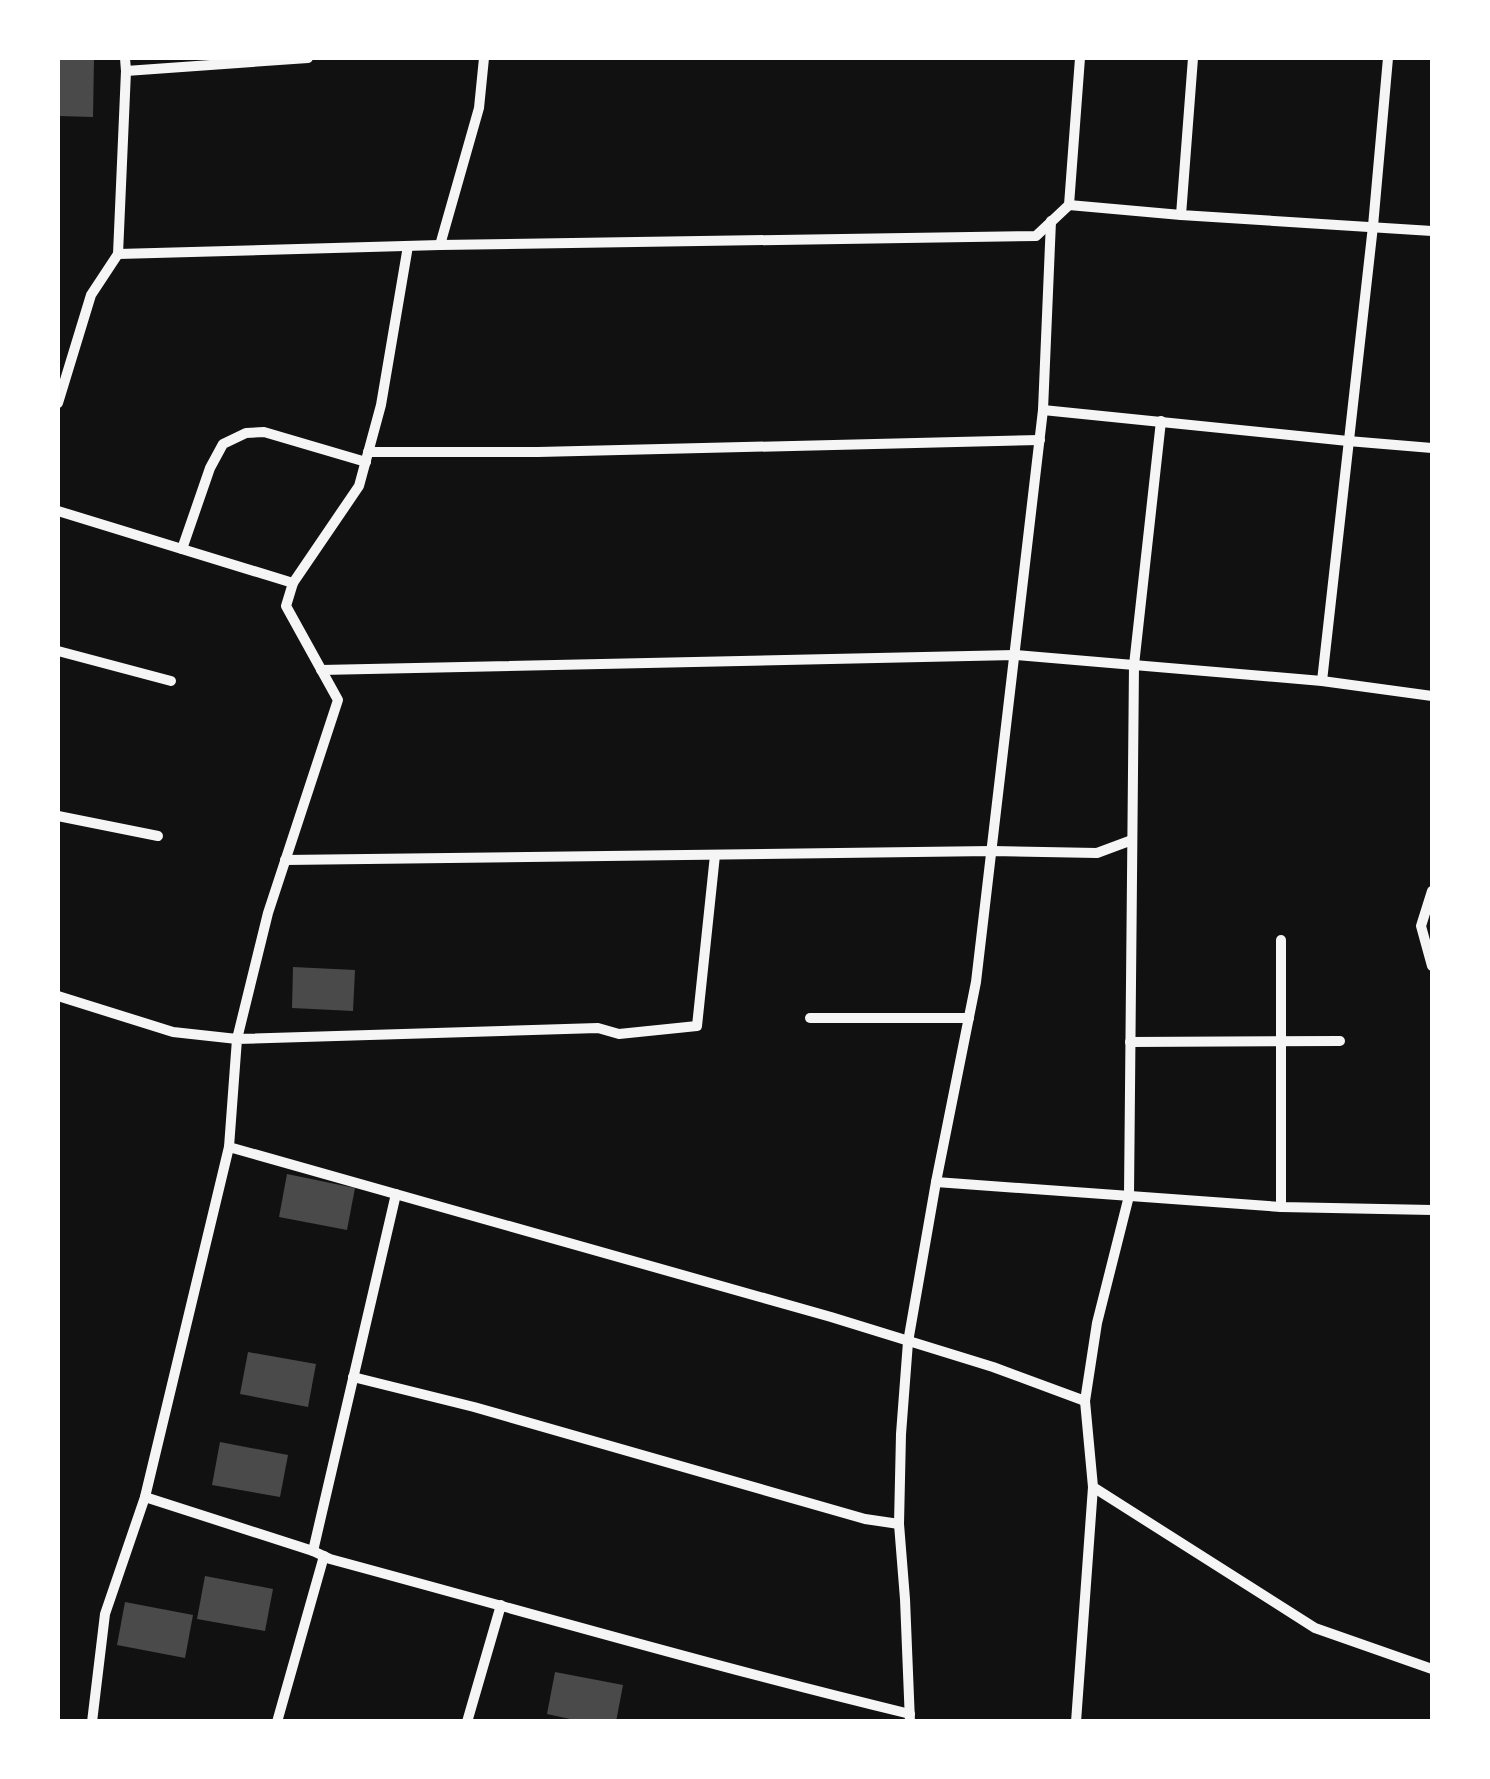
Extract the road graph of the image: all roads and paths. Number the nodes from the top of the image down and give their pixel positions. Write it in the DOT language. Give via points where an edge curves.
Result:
graph roads {
  1 [pos="125,58"];
  2 [pos="308,58"];
  3 [pos="484,58"];
  4 [pos="1080,58"];
  5 [pos="1193,58"];
  6 [pos="1388,58"];
  7 [pos="126,71"];
  8 [pos="1069,205"];
  9 [pos="1181,215"];
  10 [pos="1051,222"];
  11 [pos="1374,226"];
  12 [pos="1432,231"];
  13 [pos="440,245"];
  14 [pos="408,246"];
  15 [pos="118,254"];
  16 [pos="58,403"];
  17 [pos="1043,410"];
  18 [pos="1161,422"];
  19 [pos="1040,440"];
  20 [pos="1348,441"];
  21 [pos="1432,448"];
  22 [pos="367,457"];
  23 [pos="58,511"];
  24 [pos="182,549"];
  25 [pos="293,583"];
  26 [pos="58,651"];
  27 [pos="1015,654"];
  28 [pos="1134,665"];
  29 [pos="322,670"];
  30 [pos="170,681"];
  31 [pos="1322,681"];
  32 [pos="1432,696"];
  33 [pos="58,816"];
  34 [pos="158,836"];
  35 [pos="1132,840"];
  36 [pos="992,851"];
  37 [pos="715,855"];
  38 [pos="285,860"];
  39 [pos="1432,892"];
  40 [pos="1281,940"];
  41 [pos="1432,966"];
  42 [pos="58,996"];
  43 [pos="810,1018"];
  44 [pos="969,1018"];
  45 [pos="238,1039"];
  46 [pos="1340,1041"];
  47 [pos="1130,1042"];
  48 [pos="1282,1042"];
  49 [pos="228,1147"];
  50 [pos="936,1182"];
  51 [pos="396,1194"];
  52 [pos="1130,1196"];
  53 [pos="1281,1207"];
  54 [pos="1432,1210"];
  55 [pos="908,1342"];
  56 [pos="354,1377"];
  57 [pos="1085,1401"];
  58 [pos="1093,1487"];
  59 [pos="145,1497"];
  60 [pos="898,1524"];
  61 [pos="319,1553"];
  62 [pos="501,1604"];
  63 [pos="1432,1669"];
  64 [pos="910,1718"];
  65 [pos="92,1722"];
  66 [pos="277,1722"];
  67 [pos="467,1722"];
  68 [pos="1076,1722"];
  1 -- 7 [label="street"];
  2 -- 7 [label="street"];
  3 -- 13 [label="street" via="479,108"];
  4 -- 8 [label="street"];
  5 -- 9 [label="street"];
  6 -- 11 [label="street"];
  7 -- 15 [label="street"];
  8 -- 9 [label="street"];
  8 -- 10 [label="street"];
  9 -- 11 [label="street"];
  10 -- 13 [label="street" via="1036,236"];
  10 -- 17 [label="street"];
  11 -- 12 [label="street"];
  11 -- 20 [label="street"];
  13 -- 14 [label="street"];
  14 -- 15 [label="street"];
  14 -- 22 [label="street"];
  15 -- 16 [label="street" via="92,296"];
  17 -- 18 [label="street"];
  17 -- 19 [label="street"];
  18 -- 20 [label="street"];
  18 -- 28 [label="street"];
  19 -- 22 [label="street"];
  19 -- 27 [label="street"];
  20 -- 21 [label="street"];
  20 -- 31 [label="street"];
  22 -- 24 [label="street" via="246,433 224,444 210,468"];
  22 -- 25 [label="street" via="359,486"];
  23 -- 24 [label="street"];
  24 -- 25 [label="street"];
  25 -- 29 [label="street" via="286,606"];
  26 -- 30 [label="street"];
  27 -- 28 [label="street"];
  27 -- 29 [label="street"];
  27 -- 36 [label="street"];
  28 -- 31 [label="street"];
  28 -- 35 [label="street"];
  29 -- 38 [label="street" via="338,700"];
  31 -- 32 [label="street"];
  33 -- 34 [label="street"];
  35 -- 36 [label="street" via="1097,853"];
  35 -- 47 [label="street"];
  36 -- 37 [label="street"];
  36 -- 44 [label="street"];
  37 -- 38 [label="street"];
  37 -- 45 [label="street" via="697,1026 619,1034 598,1028"];
  38 -- 45 [label="street"];
  39 -- 41 [label="street" via="1421,926"];
  40 -- 48 [label="street"];
  42 -- 45 [label="street" via="173,1032"];
  43 -- 44 [label="street"];
  44 -- 50 [label="street"];
  45 -- 49 [label="street"];
  46 -- 48 [label="street"];
  47 -- 48 [label="street"];
  47 -- 52 [label="street"];
  48 -- 53 [label="street"];
  49 -- 51 [label="street"];
  49 -- 59 [label="street"];
  50 -- 52 [label="street"];
  50 -- 55 [label="street"];
  51 -- 55 [label="street"];
  51 -- 56 [label="street"];
  52 -- 53 [label="street"];
  52 -- 57 [label="street"];
  53 -- 54 [label="street"];
  55 -- 57 [label="street"];
  55 -- 60 [label="street"];
  56 -- 60 [label="street"];
  56 -- 61 [label="street"];
  57 -- 58 [label="street"];
  58 -- 63 [label="street" via="1315,1628"];
  58 -- 68 [label="street"];
  59 -- 61 [label="street"];
  59 -- 65 [label="street" via="105,1614"];
  60 -- 64 [label="street"];
  61 -- 62 [label="street"];
  61 -- 66 [label="street"];
  62 -- 64 [label="street"];
  62 -- 67 [label="street"];
}
